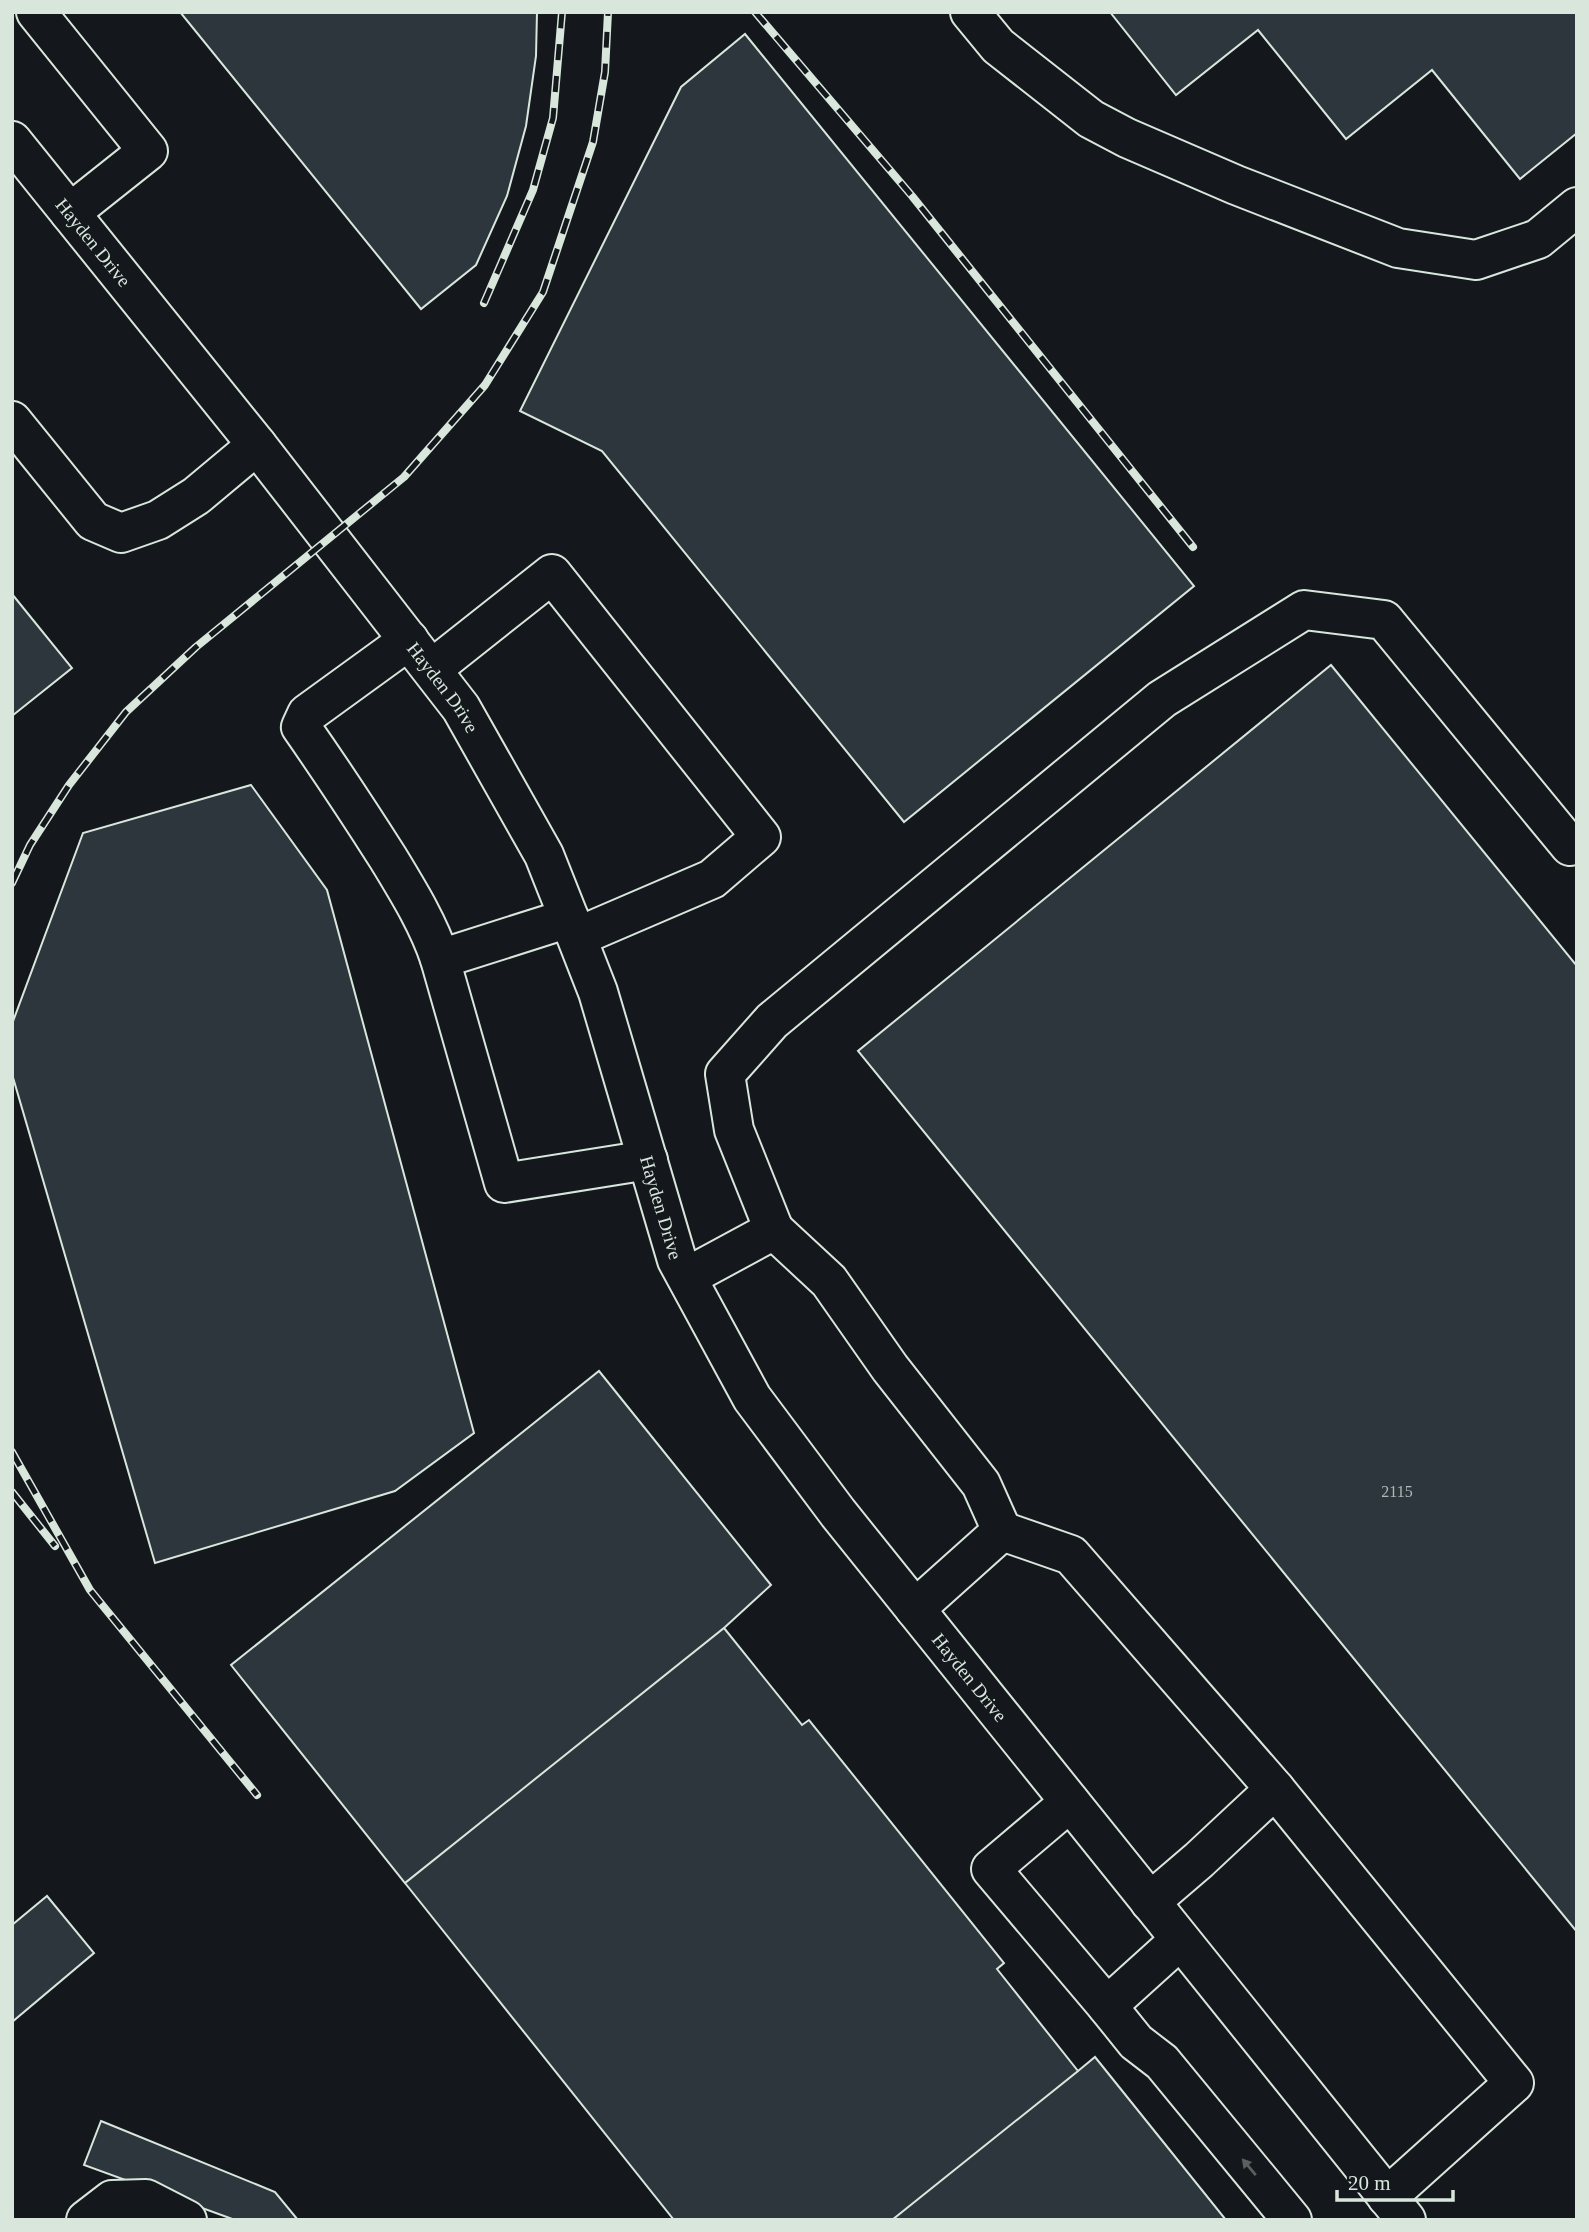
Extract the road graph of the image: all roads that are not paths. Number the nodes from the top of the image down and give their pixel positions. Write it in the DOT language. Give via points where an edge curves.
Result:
graph roads {
  1 [pos="36,12"];
  2 [pos="970,12"];
  3 [pos="12,141"];
  4 [pos="1577,207"];
  5 [pos="70,213"];
  6 [pos="12,421"];
  7 [pos="257,445"];
  8 [pos="421,655"];
  9 [pos="1570,846"];
  10 [pos="573,928"];
  11 [pos="440,959"];
  12 [pos="648,1160"];
  13 [pos="774,1230"];
  14 [pos="687,1277"];
  15 [pos="1002,1531"];
  16 [pos="915,1609"];
  17 [pos="1275,1789"];
  18 [pos="1070,1802"];
  19 [pos="1150,1902"];
  20 [pos="1180,1940"];
  21 [pos="1107,2007"];
  22 [pos="1396,2208"];
  23 [pos="86,2220"];
  24 [pos="187,2220"];
  25 [pos="1292,2220"];
  1 -- 5 [label="street" via="148,151"];
  2 -- 4 [label="street" via="998,46 1091,119 1236,185 1398,248 1476,260 1538,239"];
  3 -- 5 [label="street, Hayden Drive"];
  5 -- 7 [label="street, Hayden Drive"];
  6 -- 7 [label="street" via="93,521 121,533 158,520 196,496"];
  7 -- 8 [label="street, Hayden Drive"];
  8 -- 10 [label="street, Hayden Drive" via="461,708 544,855"];
  8 -- 10 [label="street" via="552,574 761,837 712,879"];
  8 -- 11 [label="street" via="307,714 301,727 401,879 432,934"];
  9 -- 13 [label="street" via="1384,620 1304,610 1162,699 772,1021 726,1074 734,1130"];
  10 -- 11 [label="street"];
  10 -- 12 [label="street, Hayden Drive" via="598,992"];
  11 -- 12 [label="street" via="504,1183"];
  12 -- 14 [label="street, Hayden Drive" via="677,1259"];
  13 -- 14 [label="street"];
  13 -- 15 [label="street" via="829,1281 981,1484"];
  14 -- 16 [label="street, Hayden Drive" via="752,1398"];
  15 -- 16 [label="street"];
  15 -- 17 [label="street" via="1071,1555"];
  16 -- 18 [label="street, Hayden Drive"];
  17 -- 19 [label="street"];
  17 -- 22 [label="street" via="1514,2083"];
  18 -- 19 [label="street, Hayden Drive"];
  18 -- 21 [label="street" via="991,1869"];
  19 -- 20 [label="street, Hayden Drive"];
  20 -- 21 [label="street"];
  20 -- 22 [label="street, Hayden Drive"];
  25 -- 21 [label="street, one-way" via="1162,2062 1136,2042"];
  23 -- 24 [label="street" via="112,2200 146,2199"];
}
